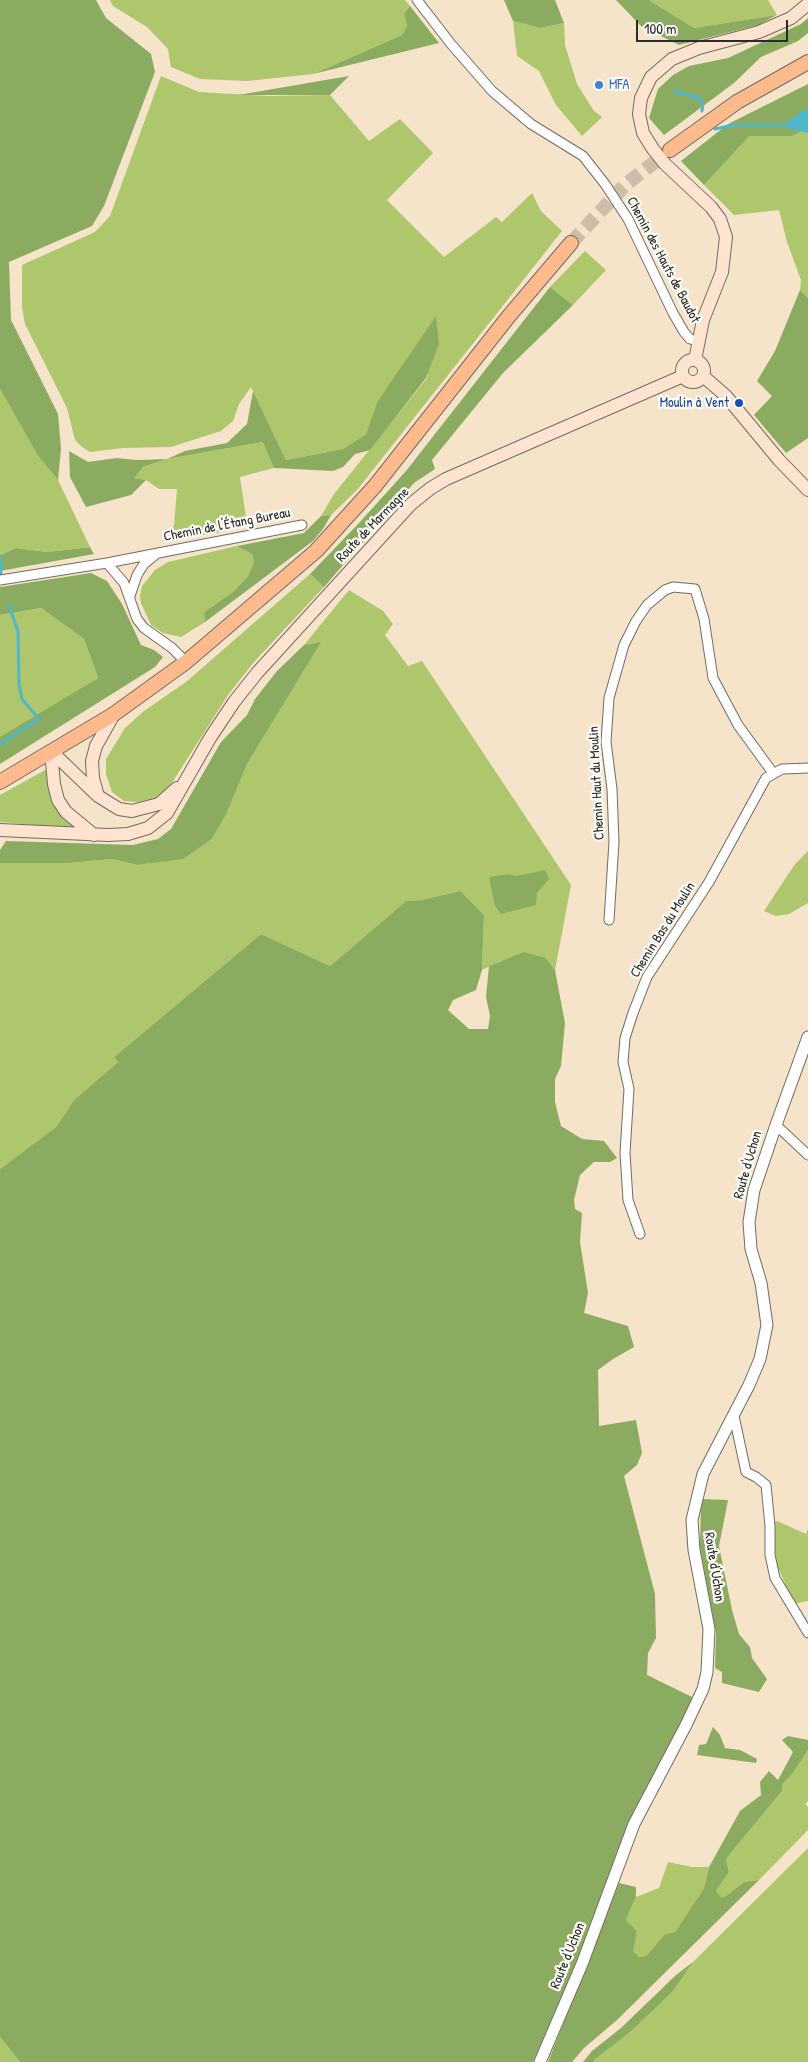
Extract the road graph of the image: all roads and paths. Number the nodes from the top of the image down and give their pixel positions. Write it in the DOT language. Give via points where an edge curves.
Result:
graph roads {
  1 [pos="417,0"];
  2 [pos="808,4"];
  3 [pos="808,62"];
  4 [pos="670,150"];
  5 [pos="571,243"];
  6 [pos="698,341"];
  7 [pos="695,360"];
  8 [pos="684,376"];
  9 [pos="703,376"];
  10 [pos="808,490"];
  11 [pos="302,524"];
  12 [pos="157,553"];
  13 [pos="107,563"];
  14 [pos="0,580"];
  15 [pos="130,596"];
  16 [pos="186,662"];
  17 [pos="114,714"];
  18 [pos="51,751"];
  19 [pos="808,768"];
  20 [pos="773,773"];
  21 [pos="188,778"];
  22 [pos="0,782"];
  23 [pos="98,796"];
  24 [pos="0,830"];
  25 [pos="94,835"];
  26 [pos="609,920"];
  27 [pos="808,1037"];
  28 [pos="776,1125"];
  29 [pos="808,1154"];
  30 [pos="640,1234"];
  31 [pos="734,1416"];
  32 [pos="808,1632"];
  33 [pos="540,2062"];
  1 -- 6 [label="street, Chemin des Hauts de Baudot" via="492,91 532,124 583,156 628,219 684,332"];
  2 -- 6 [label="main road" via="791,18 759,32 699,48 672,59 651,77 641,98 639,114 643,133 652,149 711,207 720,219 726,237 722,272"];
  3 -- 4 [label="main road" via="737,102"];
  5 -- 16 [label="main road" via="375,486 316,551"];
  6 -- 7 [label="main road"];
  7 -- 8 [label="main road" via="684,366"];
  7 -- 9 [label="main road" via="703,366"];
  8 -- 9 [label="main road" via="692,382"];
  8 -- 21 [label="main road, Route de Marmagne" via="446,479 424,493 380,536 257,674 210,738"];
  9 -- 10 [label="main road" via="726,396"];
  11 -- 12 [label="street, Chemin de l'Étang Bureau"];
  12 -- 13 [label="street, Chemin de l'Étang Bureau"];
  12 -- 15 [label="street, Chemin de l'Étang Bureau" via="137,575"];
  13 -- 14 [label="street, Chemin de l'Étang Bureau"];
  13 -- 15 [label="street" via="124,583"];
  15 -- 16 [label="street" via="137,619 144,628"];
  16 -- 17 [label="main road"];
  17 -- 18 [label="main road"];
  17 -- 23 [label="main road" via="96,746 92,761"];
  18 -- 22 [label="main road"];
  18 -- 23 [label="main road, Route de Marmagne"];
  18 -- 25 [label="main road" via="58,800 72,818"];
  19 -- 20 [label="street" via="782,769"];
  20 -- 26 [label="street, Chemin Haut du Moulin" via="738,724 713,678 704,619 695,589 665,590 647,605 636,621 624,645 609,698 606,742 614,842"];
  20 -- 30 [label="street, Chemin Bas du Moulin" via="766,778 709,882 648,977 625,1038 623,1062 629,1089 625,1154 628,1200"];
  21 -- 23 [label="main road, Route de Marmagne" via="158,804 132,812 119,809"];
  21 -- 25 [label="main road, Route de Marmagne" via="167,814 148,828 128,834"];
  24 -- 25 [label="main road, Route de Marmagne"];
  27 -- 28 [label="street, Route d'Uchon"];
  28 -- 29 [label="street"];
  28 -- 31 [label="street, Route d'Uchon" via="754,1190 749,1222 766,1325 760,1358"];
  31 -- 32 [label="street" via="746,1472 766,1485 770,1555 775,1578"];
  31 -- 33 [label="street, Route d'Uchon" via="703,1474 692,1520 694,1550 709,1628 708,1672 686,1725 634,1824 582,1964"];
}
